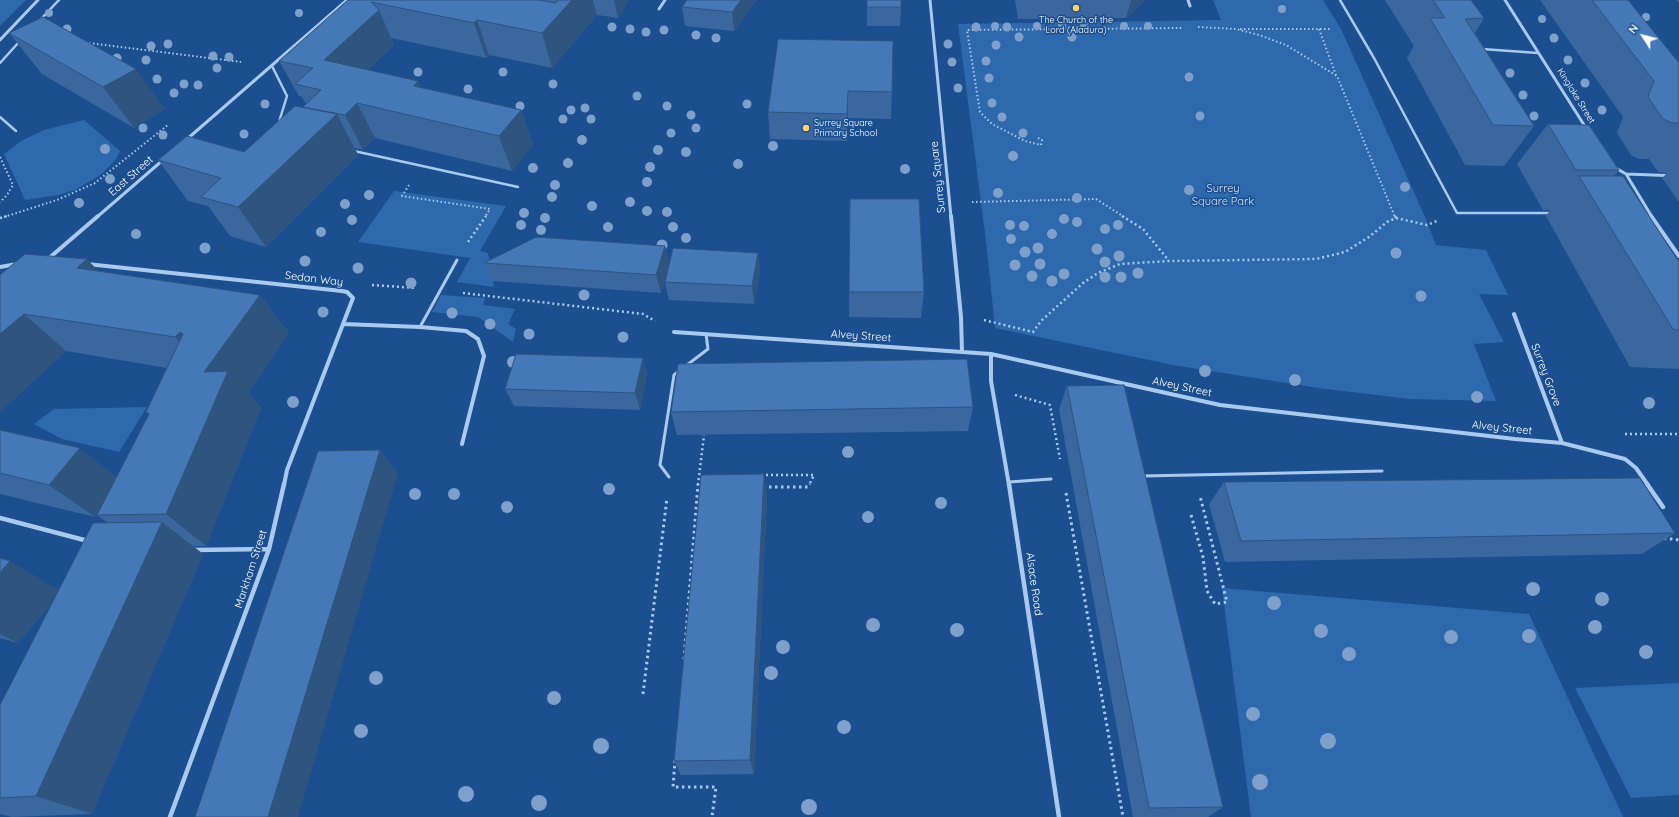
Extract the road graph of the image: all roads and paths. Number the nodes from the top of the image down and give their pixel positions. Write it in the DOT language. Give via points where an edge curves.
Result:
graph roads {
  1 [pos="38,0"];
  2 [pos="59,0"];
  3 [pos="347,0"];
  4 [pos="665,0"];
  5 [pos="930,0"];
  6 [pos="1188,0"];
  7 [pos="1340,0"];
  8 [pos="1505,0"];
  9 [pos="341,5"];
  10 [pos="349,6"];
  11 [pos="1190,6"];
  12 [pos="659,9"];
  13 [pos="38,23"];
  14 [pos="1199,27"];
  15 [pos="1183,28"];
  16 [pos="1191,28"];
  17 [pos="1236,29"];
  18 [pos="1319,29"];
  19 [pos="1357,30"];
  20 [pos="0,40"];
  21 [pos="22,40"];
  22 [pos="82,43"];
  23 [pos="1477,48"];
  24 [pos="1538,53"];
  25 [pos="0,63"];
  26 [pos="272,66"];
  27 [pos="239,67"];
  28 [pos="1337,76"];
  29 [pos="0,117"];
  30 [pos="170,123"];
  31 [pos="278,126"];
  32 [pos="1587,129"];
  33 [pos="16,131"];
  34 [pos="1038,138"];
  35 [pos="182,144"];
  36 [pos="352,151"];
  37 [pos="0,157"];
  38 [pos="164,159"];
  39 [pos="1608,162"];
  40 [pos="420,166"];
  41 [pos="1626,174"];
  42 [pos="1679,176"];
  43 [pos="518,188"];
  44 [pos="0,202"];
  45 [pos="950,202"];
  46 [pos="1556,212"];
  47 [pos="1457,213"];
  48 [pos="1641,213"];
  49 [pos="1649,213"];
  50 [pos="0,218"];
  51 [pos="1396,218"];
  52 [pos="1679,256"];
  53 [pos="457,260"];
  54 [pos="52,261"];
  55 [pos="1169,261"];
  56 [pos="23,263"];
  57 [pos="80,263"];
  58 [pos="0,267"];
  59 [pos="391,286"];
  60 [pos="440,290"];
  61 [pos="1514,314"];
  62 [pos="980,319"];
  63 [pos="660,323"];
  64 [pos="343,324"];
  65 [pos="420,327"];
  66 [pos="674,332"];
  67 [pos="706,334"];
  68 [pos="962,352"];
  69 [pos="991,354"];
  70 [pos="704,435"];
  71 [pos="1562,443"];
  72 [pos="462,444"];
  73 [pos="1382,471"];
  74 [pos="756,475"];
  75 [pos="669,476"];
  76 [pos="1137,476"];
  77 [pos="1051,479"];
  78 [pos="1009,482"];
  79 [pos="761,487"];
  80 [pos="1192,496"];
  81 [pos="1663,507"];
  82 [pos="1191,515"];
  83 [pos="0,518"];
  84 [pos="1660,538"];
  85 [pos="1679,540"];
  86 [pos="92,542"];
  87 [pos="269,549"];
  88 [pos="184,550"];
  89 [pos="683,661"];
  90 [pos="643,694"];
  91 [pos="675,756"];
  92 [pos="170,817"];
  93 [pos="712,817"];
  94 [pos="1059,817"];
  1 -- 20 [label="street"];
  2 -- 13 [label="lane"];
  3 -- 9 [label="street"];
  4 -- 12 [label="street"];
  5 -- 45 [label="street, Surrey Square"];
  6 -- 11 [label="street"];
  7 -- 19 [label="lane"];
  8 -- 24 [label="street, Kinglake Street"];
  9 -- 10 [label="lane"];
  9 -- 26 [label="street"];
  11 -- 14 [label="path"];
  14 -- 16 [label="path"];
  14 -- 17 [label="path"];
  15 -- 34 [label="path" via="967,30 980,112 992,124 1025,141 1041,145 1042,140"];
  17 -- 18 [label="path"];
  17 -- 28 [label="path" via="1286,45"];
  18 -- 19 [label="path"];
  18 -- 28 [label="path"];
  19 -- 47 [label="lane"];
  21 -- 25 [label="lane"];
  22 -- 27 [label="path" via="245,62"];
  23 -- 24 [label="lane"];
  24 -- 32 [label="street, Kinglake Street"];
  26 -- 31 [label="lane" via="287,96"];
  26 -- 35 [label="street"];
  28 -- 51 [label="path"];
  29 -- 33 [label="lane"];
  30 -- 50 [label="path" via="95,182 57,200"];
  36 -- 40 [label="lane"];
  37 -- 44 [label="path" via="13,185"];
  38 -- 54 [label="street, East Street" via="46,261"];
  39 -- 41 [label="street"];
  40 -- 43 [label="lane"];
  40 -- 53 [label="path" via="402,196 490,209"];
  41 -- 42 [label="street"];
  41 -- 49 [label="street"];
  45 -- 55 [label="path" via="1096,199 1143,230"];
  45 -- 68 [label="street, Surrey Square"];
  46 -- 47 [label="lane"];
  47 -- 51 [label="path" via="1428,225"];
  48 -- 49 [label="lane"];
  49 -- 52 [label="street"];
  51 -- 55 [label="path" via="1345,252 1316,259"];
  53 -- 60 [label="lane"];
  55 -- 62 [label="path" via="1120,264 1098,273 1063,299 1041,320 1033,332"];
  56 -- 58 [label="street"];
  57 -- 64 [label="street, Sedan Way" via="347,292 353,298"];
  59 -- 60 [label="path"];
  60 -- 63 [label="path" via="642,314"];
  60 -- 65 [label="lane"];
  61 -- 71 [label="street, Surrey Grove"];
  64 -- 65 [label="street"];
  64 -- 87 [label="street, Markham Street" via="287,470"];
  65 -- 72 [label="street" via="466,331 478,339 484,356"];
  66 -- 67 [label="street, Alvey Street"];
  67 -- 68 [label="street, Alvey Street"];
  67 -- 75 [label="lane" via="708,349 674,375 660,465"];
  68 -- 69 [label="street, Alvey Street"];
  69 -- 71 [label="street, Alvey Street" via="1220,404"];
  69 -- 78 [label="street, Alsace Road" via="991,381"];
  70 -- 89 [label="path"];
  71 -- 81 [label="street, Alvey Street" via="1626,459 1636,468"];
  73 -- 76 [label="lane"];
  74 -- 79 [label="path" via="814,475 808,487"];
  75 -- 90 [label="path"];
  77 -- 78 [label="lane"];
  78 -- 94 [label="street, Alsace Road"];
  80 -- 82 [label="path" via="1200,495 1228,602 1214,604 1207,591 1203,557"];
  83 -- 86 [label="street"];
  84 -- 85 [label="path"];
  87 -- 88 [label="street"];
  87 -- 92 [label="street, Markham Street"];
  91 -- 93 [label="path" via="673,787 716,787"];
}
